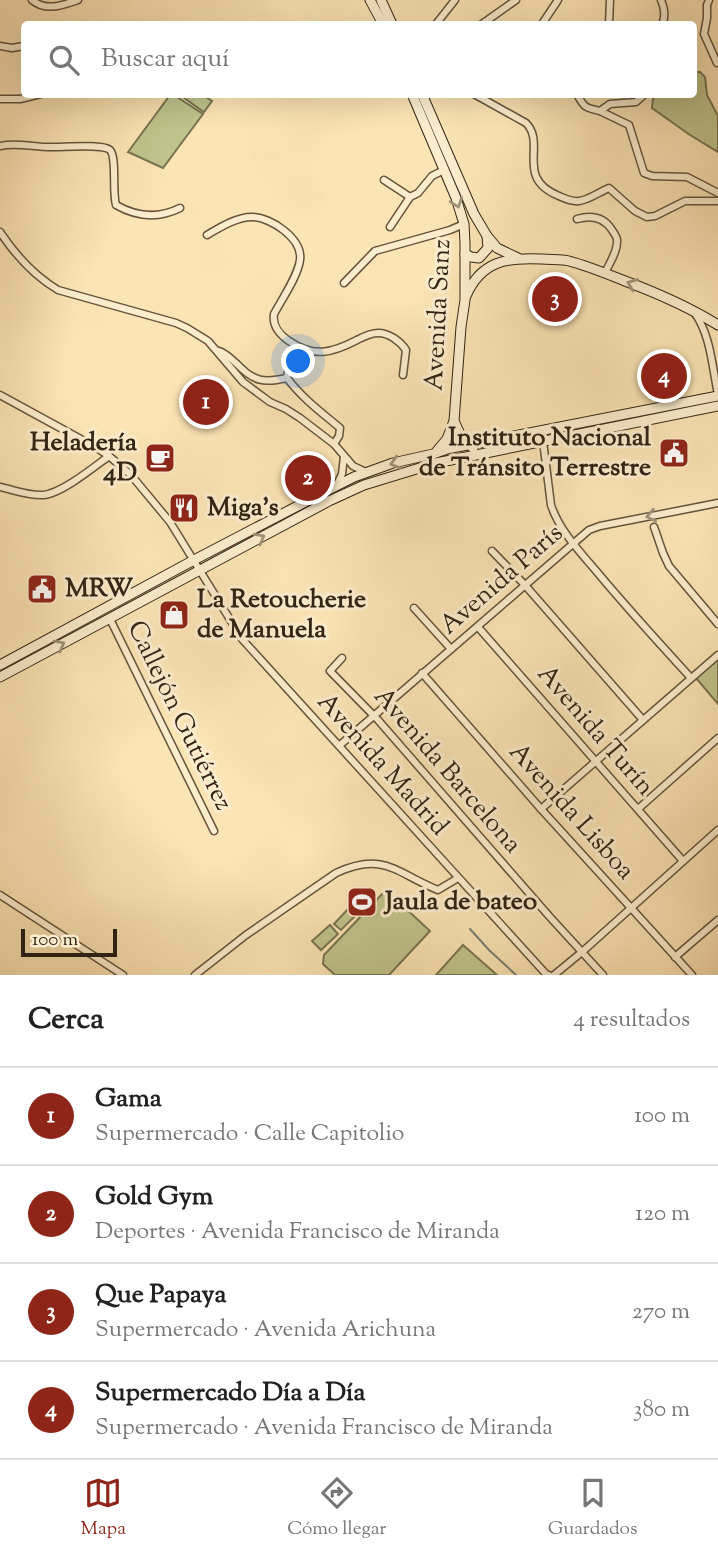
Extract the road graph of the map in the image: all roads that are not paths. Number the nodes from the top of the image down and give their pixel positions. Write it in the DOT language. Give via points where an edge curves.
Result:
graph roads {
  1 [pos="32,0"];
  2 [pos="78,0"];
  3 [pos="370,0"];
  4 [pos="381,0"];
  5 [pos="455,0"];
  6 [pos="516,0"];
  7 [pos="558,0"];
  8 [pos="610,0"];
  9 [pos="661,0"];
  10 [pos="710,0"];
  11 [pos="718,6"];
  12 [pos="381,21"];
  13 [pos="391,21"];
  14 [pos="438,21"];
  15 [pos="486,21"];
  16 [pos="544,21"];
  17 [pos="609,21"];
  18 [pos="663,21"];
  19 [pos="0,46"];
  20 [pos="21,46"];
  21 [pos="717,63"];
  22 [pos="24,98"];
  23 [pos="414,98"];
  24 [pos="424,98"];
  25 [pos="481,98"];
  26 [pos="580,98"];
  27 [pos="640,98"];
  28 [pos="0,99"];
  29 [pos="600,110"];
  30 [pos="0,146"];
  31 [pos="444,170"];
  32 [pos="384,180"];
  33 [pos="718,193"];
  34 [pos="410,197"];
  35 [pos="718,201"];
  36 [pos="180,208"];
  37 [pos="577,219"];
  38 [pos="464,224"];
  39 [pos="390,227"];
  40 [pos="0,232"];
  41 [pos="206,235"];
  42 [pos="487,236"];
  43 [pos="465,254"];
  44 [pos="518,258"];
  45 [pos="605,274"];
  46 [pos="344,283"];
  47 [pos="465,300"];
  48 [pos="694,312"];
  49 [pos="718,325"];
  50 [pos="299,348"];
  51 [pos="217,350"];
  52 [pos="403,375"];
  53 [pos="288,378"];
  54 [pos="0,395"];
  55 [pos="718,395"];
  56 [pos="718,406"];
  57 [pos="454,421"];
  58 [pos="543,441"];
  59 [pos="334,444"];
  60 [pos="469,445"];
  61 [pos="488,452"];
  62 [pos="433,454"];
  63 [pos="109,456"];
  64 [pos="344,456"];
  65 [pos="368,472"];
  66 [pos="336,486"];
  67 [pos="0,487"];
  68 [pos="718,503"];
  69 [pos="654,527"];
  70 [pos="573,543"];
  71 [pos="492,551"];
  72 [pos="194,560"];
  73 [pos="200,570"];
  74 [pos="524,584"];
  75 [pos="414,608"];
  76 [pos="110,619"];
  77 [pos="718,624"];
  78 [pos="478,626"];
  79 [pos="451,649"];
  80 [pos="718,655"];
  81 [pos="342,658"];
  82 [pos="0,665"];
  83 [pos="422,673"];
  84 [pos="0,677"];
  85 [pos="691,678"];
  86 [pos="374,715"];
  87 [pos="643,720"];
  88 [pos="718,738"];
  89 [pos="340,745"];
  90 [pos="595,762"];
  91 [pos="541,809"];
  92 [pos="638,809"];
  93 [pos="718,830"];
  94 [pos="214,831"];
  95 [pos="683,861"];
  96 [pos="458,878"];
  97 [pos="0,895"];
  98 [pos="631,907"];
  99 [pos="718,919"];
  100 [pos="582,951"];
  101 [pos="675,957"];
  102 [pos="123,975"];
  103 [pos="195,975"];
  104 [pos="551,975"];
  105 [pos="603,975"];
  106 [pos="692,975"];
  1 -- 2 [label="street" via="45,7"];
  3 -- 12 [label="main road"];
  4 -- 13 [label="main road"];
  5 -- 14 [label="street"];
  6 -- 15 [label="street"];
  7 -- 16 [label="street"];
  8 -- 17 [label="street"];
  9 -- 18 [label="street"];
  10 -- 11 [label="street"];
  10 -- 21 [label="street" via="704,34"];
  19 -- 20 [label="street"];
  22 -- 28 [label="street"];
  23 -- 31 [label="main road, Avenida Sanz"];
  24 -- 42 [label="main road, Avenida Sanz"];
  25 -- 35 [label="street" via="531,127 533,168 547,191 575,202 609,188 646,217 685,201"];
  26 -- 29 [label="street" via="587,108"];
  27 -- 29 [label="street"];
  29 -- 33 [label="street" via="629,125 644,173 687,177"];
  30 -- 36 [label="street" via="107,149 113,160 116,205 144,215 165,215"];
  31 -- 34 [label="street"];
  31 -- 38 [label="main road, Avenida Sanz, one-way"];
  32 -- 34 [label="street"];
  34 -- 39 [label="street"];
  37 -- 45 [label="street" via="603,219 616,236"];
  38 -- 43 [label="main road, Avenida Sanz"];
  38 -- 46 [label="street" via="375,251"];
  40 -- 51 [label="street" via="31,270 58,290 176,323"];
  41 -- 50 [label="street" via="252,217 273,224 296,241 298,268 273,320 283,336"];
  42 -- 43 [label="main road" via="484,254 479,258"];
  42 -- 44 [label="main road, Avenida Sanz" via="497,248"];
  43 -- 47 [label="main road, Avenida Sanz"];
  44 -- 45 [label="main road" via="563,260"];
  44 -- 47 [label="main road" via="479,275"];
  48 -- 45 [label="main road, one-way"];
  47 -- 57 [label="main road, Avenida Sanz"];
  48 -- 49 [label="main road"];
  48 -- 55 [label="street" via="706,336"];
  50 -- 52 [label="street" via="325,352 377,332 385,334 406,350"];
  50 -- 53 [label="street" via="292,356"];
  51 -- 53 [label="street" via="254,379"];
  51 -- 59 [label="street" via="243,382"];
  53 -- 59 [label="street" via="340,428"];
  54 -- 63 [label="street, Avenida Madrid"];
  55 -- 60 [label="main road"];
  56 -- 58 [label="main road"];
  57 -- 60 [label="main road"];
  57 -- 62 [label="main road" via="442,447"];
  58 -- 61 [label="main road"];
  58 -- 70 [label="street" via="552,509"];
  59 -- 64 [label="street"];
  60 -- 61 [label="main road"];
  60 -- 62 [label="main road"];
  73 -- 61 [label="main road, one-way" via="364,485"];
  62 -- 65 [label="main road, one-way"];
  63 -- 67 [label="street" via="47,495"];
  63 -- 72 [label="street, Avenida Madrid" via="170,522"];
  64 -- 65 [label="street"];
  64 -- 66 [label="street"];
  65 -- 66 [label="main road"];
  66 -- 72 [label="main road"];
  68 -- 70 [label="street, Avenida París, one-way" via="600,526"];
  69 -- 77 [label="street" via="669,566"];
  70 -- 74 [label="street, Avenida París"];
  70 -- 85 [label="street"];
  71 -- 74 [label="street"];
  72 -- 73 [label="street, Avenida Madrid"];
  72 -- 82 [label="main road"];
  73 -- 76 [label="main road"];
  73 -- 89 [label="street, Avenida Madrid" via="242,639"];
  74 -- 78 [label="street, Avenida París"];
  74 -- 87 [label="street"];
  75 -- 79 [label="street"];
  84 -- 76 [label="main road, one-way"];
  76 -- 94 [label="street, Callejón Gutiérrez"];
  78 -- 79 [label="street, Avenida París"];
  78 -- 90 [label="street, Avenida Turín"];
  79 -- 83 [label="street, Avenida París"];
  80 -- 85 [label="street"];
  81 -- 86 [label="street, Avenida Barcelona" via="330,671"];
  83 -- 86 [label="street, Avenida París"];
  83 -- 91 [label="street, Avenida Lisboa"];
  85 -- 87 [label="street"];
  86 -- 89 [label="street, Avenida París"];
  86 -- 100 [label="street, Avenida Barcelona"];
  87 -- 90 [label="street"];
  88 -- 92 [label="street"];
  89 -- 96 [label="street, Avenida Madrid"];
  90 -- 91 [label="street"];
  90 -- 92 [label="street, Avenida Turín"];
  91 -- 98 [label="street, Avenida Lisboa"];
  92 -- 95 [label="street, Avenida Turín"];
  93 -- 95 [label="street"];
  95 -- 98 [label="street"];
  96 -- 103 [label="street" via="438,890 383,864 350,866"];
  96 -- 104 [label="street, Avenida Madrid" via="545,974"];
  97 -- 102 [label="street"];
  98 -- 100 [label="street"];
  98 -- 101 [label="street, Avenida Lisboa"];
  99 -- 101 [label="street"];
  100 -- 104 [label="street"];
  100 -- 105 [label="street, Avenida Barcelona"];
  101 -- 106 [label="street, Avenida Lisboa"];
}
